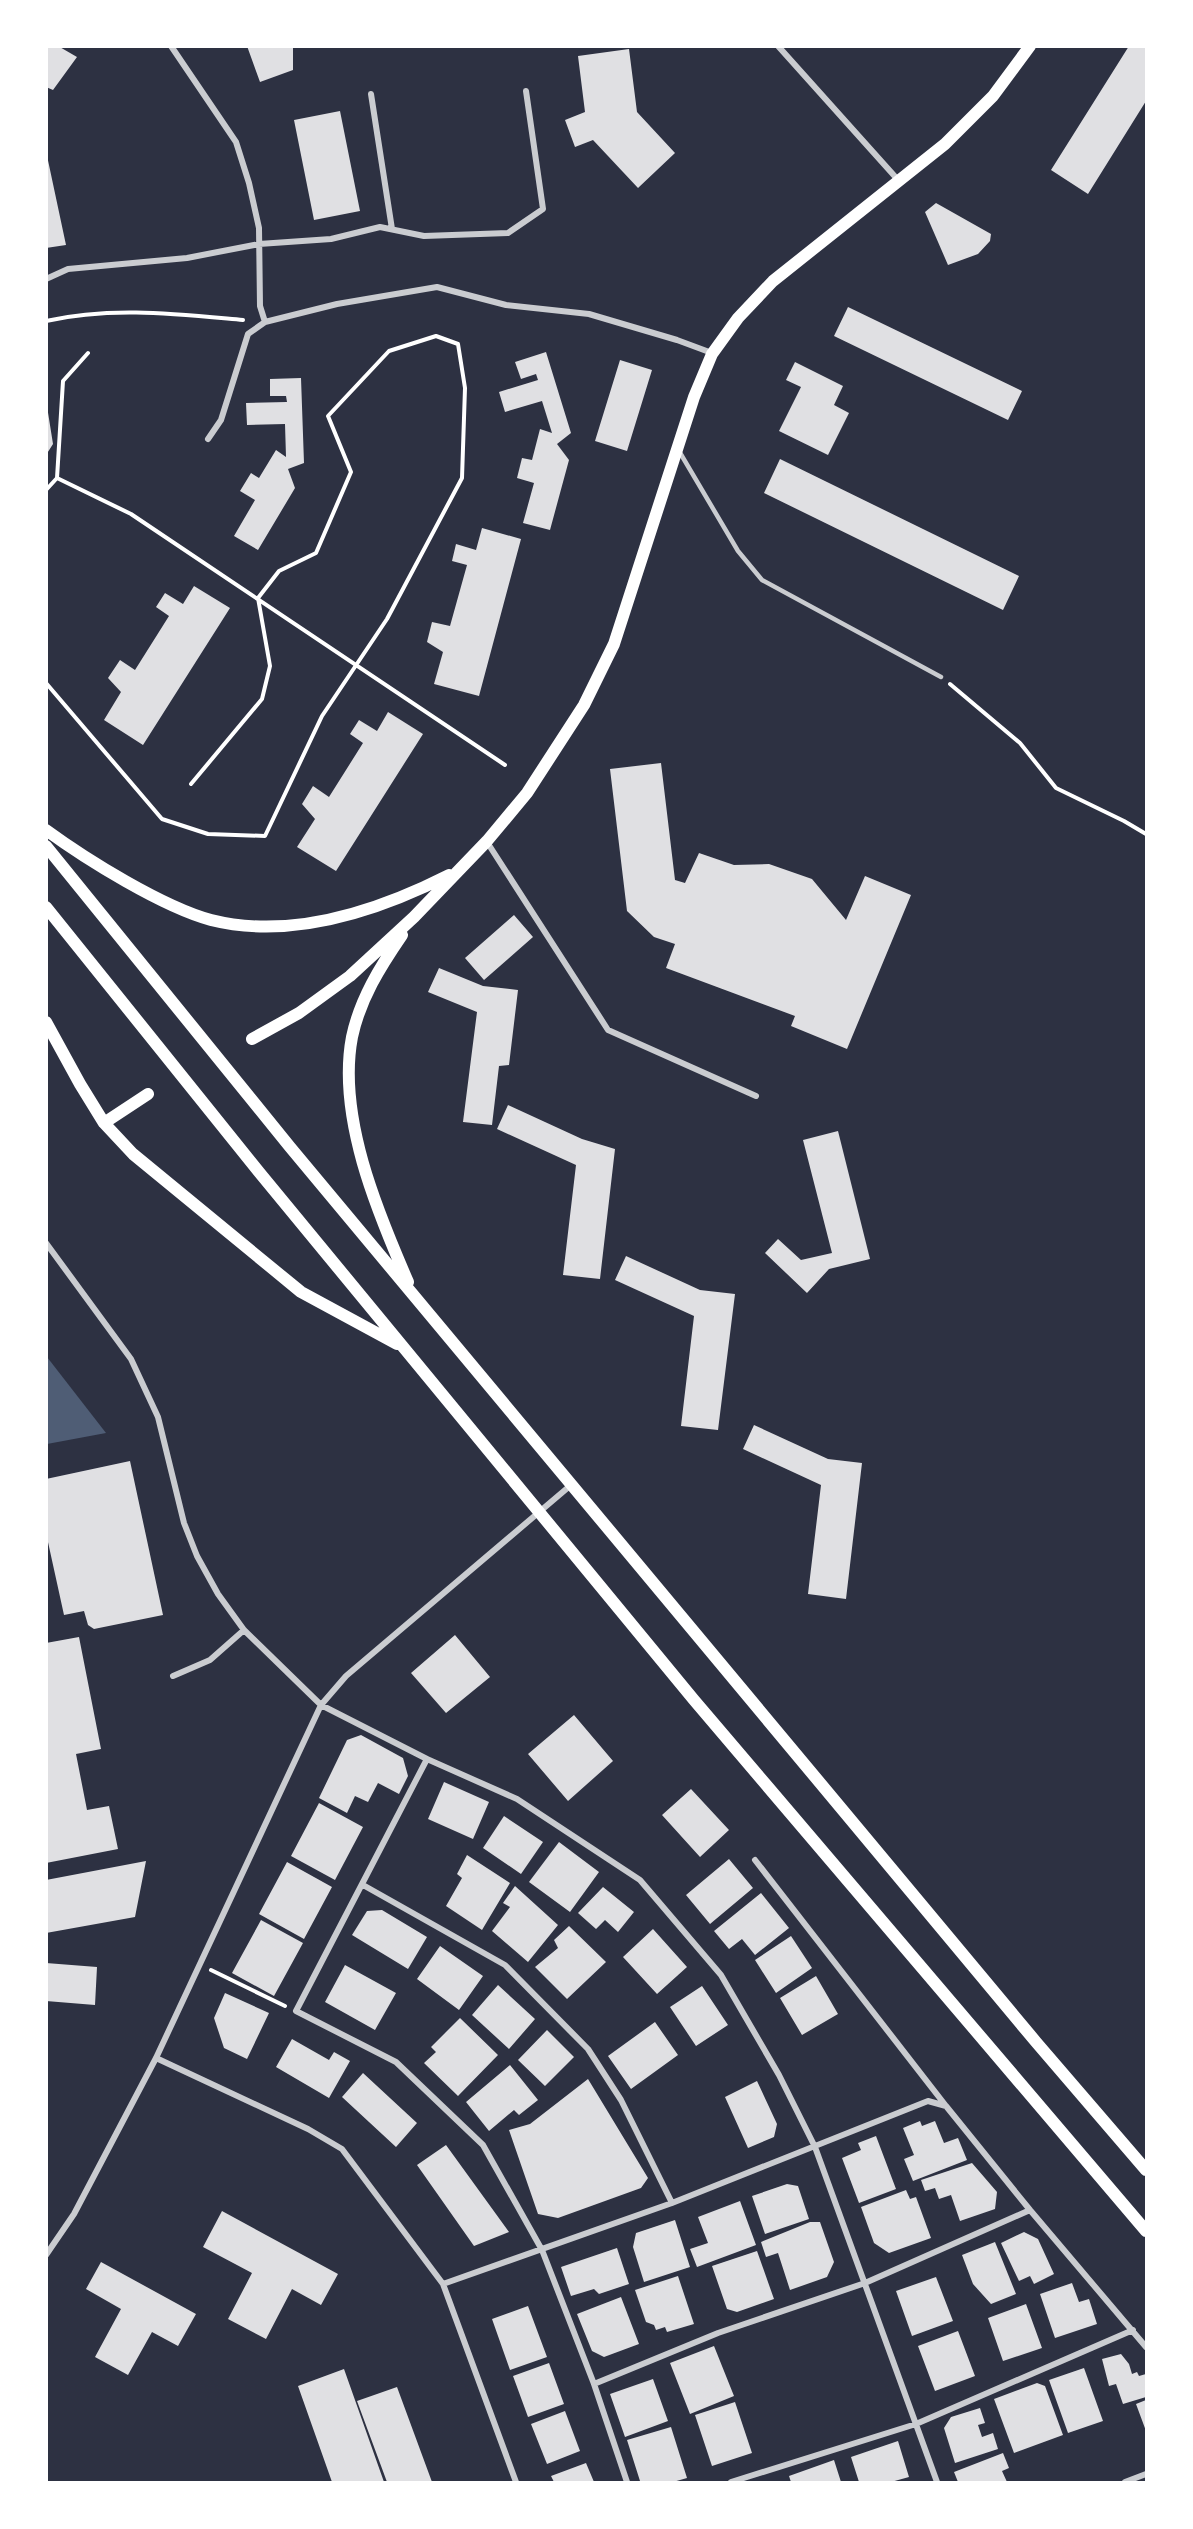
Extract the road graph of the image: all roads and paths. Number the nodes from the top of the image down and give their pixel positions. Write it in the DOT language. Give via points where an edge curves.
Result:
graph roads {
  1 [pos="171,46"];
  2 [pos="778,46"];
  3 [pos="1030,46"];
  4 [pos="526,91"];
  5 [pos="370,94"];
  6 [pos="899,181"];
  7 [pos="392,229"];
  8 [pos="260,244"];
  9 [pos="46,279"];
  10 [pos="46,321"];
  11 [pos="265,322"];
  12 [pos="88,353"];
  13 [pos="712,354"];
  14 [pos="208,439"];
  15 [pos="677,449"];
  16 [pos="57,478"];
  17 [pos="46,490"];
  18 [pos="258,598"];
  19 [pos="357,664"];
  20 [pos="941,677"];
  21 [pos="46,683"];
  22 [pos="505,765"];
  23 [pos="191,784"];
  24 [pos="46,830"];
  25 [pos="1146,834"];
  26 [pos="487,841"];
  27 [pos="46,846"];
  28 [pos="455,872"];
  29 [pos="46,908"];
  30 [pos="414,917"];
  31 [pos="46,1022"];
  32 [pos="252,1039"];
  33 [pos="148,1094"];
  34 [pos="756,1096"];
  35 [pos="104,1123"];
  36 [pos="46,1243"];
  37 [pos="415,1297"];
  38 [pos="403,1348"];
  39 [pos="571,1485"];
  40 [pos="538,1512"];
  41 [pos="244,1630"];
  42 [pos="173,1676"];
  43 [pos="321,1705"];
  44 [pos="427,1759"];
  45 [pos="755,1860"];
  46 [pos="363,1885"];
  47 [pos="199,1964"];
  48 [pos="296,2011"];
  49 [pos="156,2058"];
  50 [pos="946,2106"];
  51 [pos="815,2147"];
  52 [pos="1146,2170"];
  53 [pos="672,2204"];
  54 [pos="1030,2210"];
  55 [pos="1146,2231"];
  56 [pos="542,2250"];
  57 [pos="46,2255"];
  58 [pos="865,2283"];
  59 [pos="442,2284"];
  60 [pos="1133,2330"];
  61 [pos="1146,2347"];
  62 [pos="594,2384"];
  63 [pos="916,2424"];
  64 [pos="1146,2474"];
  65 [pos="516,2482"];
  66 [pos="627,2482"];
  67 [pos="731,2482"];
  68 [pos="937,2482"];
  69 [pos="1125,2482"];
  1 -- 8 [label="street" via="236,142 249,183"];
  2 -- 6 [label="street"];
  3 -- 6 [label="main road" via="993,96 945,144"];
  4 -- 7 [label="street" via="543,209 508,233 424,236"];
  5 -- 7 [label="street"];
  6 -- 13 [label="main road" via="773,281 738,318"];
  7 -- 8 [label="street" via="380,227 331,239"];
  8 -- 9 [label="street" via="187,258 68,268"];
  8 -- 11 [label="street" via="260,306"];
  10 -- 11 [label="path" via="118,312"];
  11 -- 13 [label="street" via="337,304 437,287 506,305 589,314"];
  11 -- 14 [label="street" via="248,334 221,420"];
  12 -- 16 [label="path" via="63,381"];
  13 -- 15 [label="main road"];
  15 -- 20 [label="lane" via="738,551 762,580"];
  15 -- 26 [label="main road" via="614,644 584,705 557,748 527,793"];
  16 -- 17 [label="path"];
  16 -- 18 [label="path" via="131,514"];
  18 -- 19 [label="path"];
  18 -- 19 [label="path" via="279,571 316,553 351,472 328,416 389,351 436,336 458,344 465,388 462,478 387,619"];
  18 -- 23 [label="path" via="270,666 262,699"];
  19 -- 21 [label="path" via="322,716 265,836 208,834 162,819"];
  19 -- 22 [label="path"];
  20 -- 25 [label="path" via="1020,742 1056,788"];
  24 -- 28 [label="main road" via="163,900 210,920 255,926 340,917 398,898"];
  26 -- 28 [label="main road"];
  26 -- 34 [label="street" via="608,1030"];
  27 -- 37 [label="main road"];
  28 -- 30 [label="main road"];
  29 -- 38 [label="main road"];
  30 -- 32 [label="main road" via="350,976 299,1013"];
  30 -- 37 [label="main road" via="372,982 357,1020 348,1067 354,1117 369,1179"];
  31 -- 35 [label="main road"];
  33 -- 35 [label="main road"];
  35 -- 38 [label="main road" via="133,1154 292,1285"];
  36 -- 41 [label="street" via="131,1359 158,1417 184,1523 197,1556"];
  37 -- 39 [label="main road"];
  38 -- 40 [label="main road"];
  39 -- 40 [label="street"];
  39 -- 52 [label="main road"];
  40 -- 43 [label="street" via="346,1676"];
  40 -- 55 [label="main road"];
  41 -- 42 [label="street" via="210,1660"];
  41 -- 43 [label="street"];
  43 -- 44 [label="street"];
  43 -- 47 [label="street"];
  44 -- 46 [label="street"];
  44 -- 51 [label="street" via="517,1798 640,1880 720,1975 779,2075"];
  45 -- 50 [label="street"];
  46 -- 48 [label="street"];
  46 -- 53 [label="street" via="505,1965 588,2049 621,2100"];
  47 -- 48 [label="path"];
  47 -- 49 [label="street"];
  48 -- 56 [label="street" via="396,2062 483,2145"];
  49 -- 57 [label="street" via="74,2214"];
  49 -- 59 [label="street" via="308,2129 342,2149"];
  50 -- 51 [label="street" via="928,2101"];
  50 -- 54 [label="street"];
  51 -- 53 [label="street"];
  51 -- 58 [label="street"];
  53 -- 56 [label="street"];
  54 -- 58 [label="street"];
  54 -- 60 [label="street"];
  56 -- 59 [label="street"];
  56 -- 62 [label="street"];
  58 -- 62 [label="street" via="718,2333"];
  58 -- 63 [label="street"];
  59 -- 65 [label="street"];
  60 -- 61 [label="street"];
  60 -- 63 [label="street"];
  62 -- 66 [label="street"];
  63 -- 67 [label="street"];
  63 -- 68 [label="street"];
  64 -- 69 [label="street"];
}
